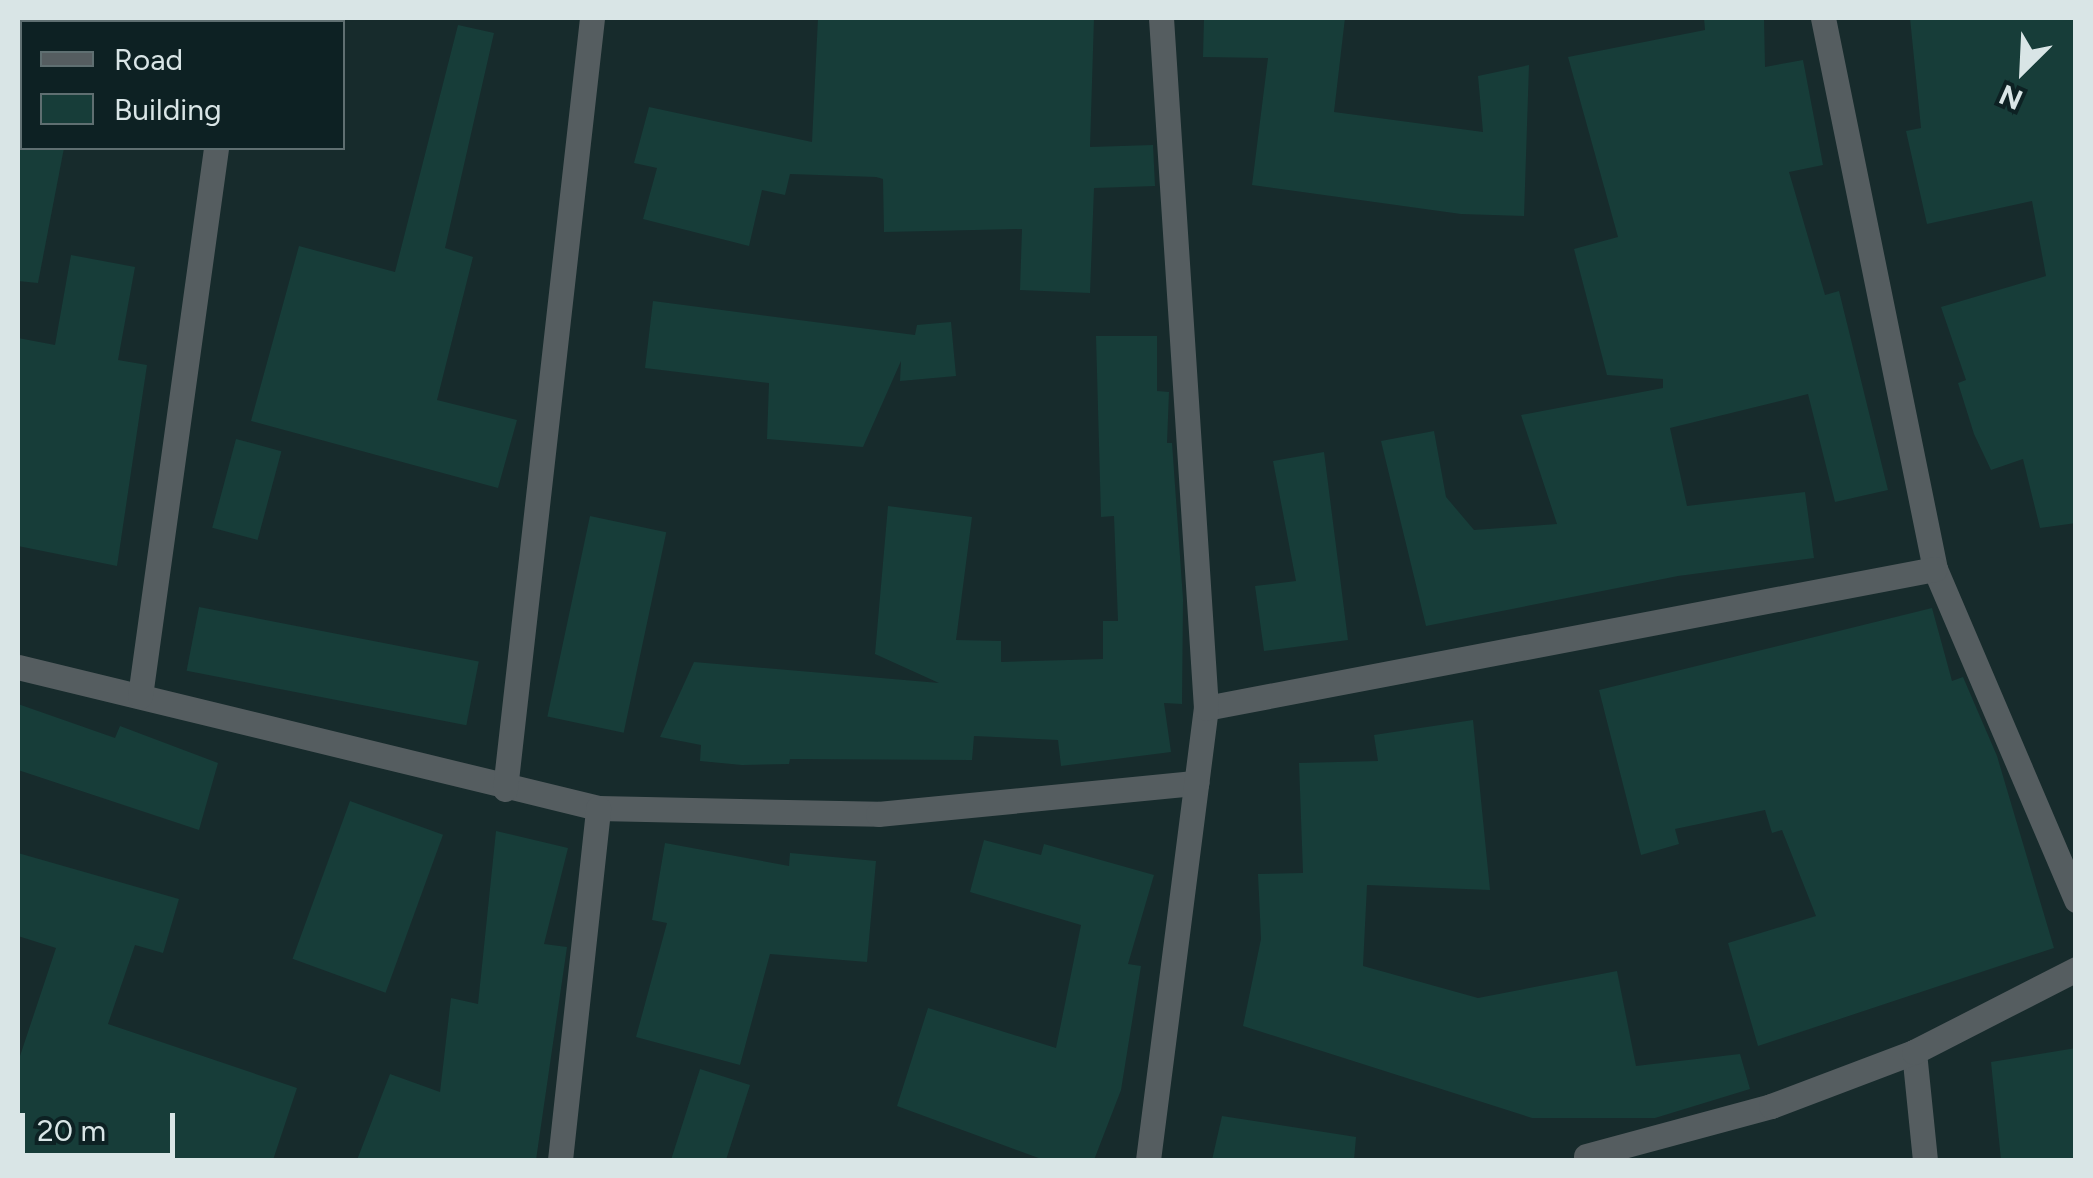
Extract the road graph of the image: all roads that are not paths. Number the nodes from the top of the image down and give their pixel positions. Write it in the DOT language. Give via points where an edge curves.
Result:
graph roads {
  1 [pos="592,18"];
  2 [pos="1161,18"];
  3 [pos="1823,18"];
  4 [pos="216,150"];
  5 [pos="1934,569"];
  6 [pos="18,667"];
  7 [pos="140,696"];
  8 [pos="1206,708"];
  9 [pos="1196,783"];
  10 [pos="504,789"];
  11 [pos="598,808"];
  12 [pos="2076,900"];
  13 [pos="2076,968"];
  14 [pos="1914,1052"];
  15 [pos="1586,1156"];
  16 [pos="560,1160"];
  17 [pos="1148,1160"];
  18 [pos="1925,1160"];
  1 -- 10 [label="street"];
  2 -- 8 [label="street"];
  3 -- 5 [label="street"];
  4 -- 7 [label="street"];
  5 -- 8 [label="street"];
  5 -- 12 [label="street"];
  6 -- 7 [label="street"];
  7 -- 10 [label="street"];
  8 -- 9 [label="street"];
  9 -- 11 [label="street" via="878,814"];
  9 -- 17 [label="street"];
  10 -- 11 [label="street"];
  11 -- 16 [label="street"];
  13 -- 14 [label="street"];
  14 -- 15 [label="street" via="1771,1106"];
  14 -- 18 [label="street"];
}
